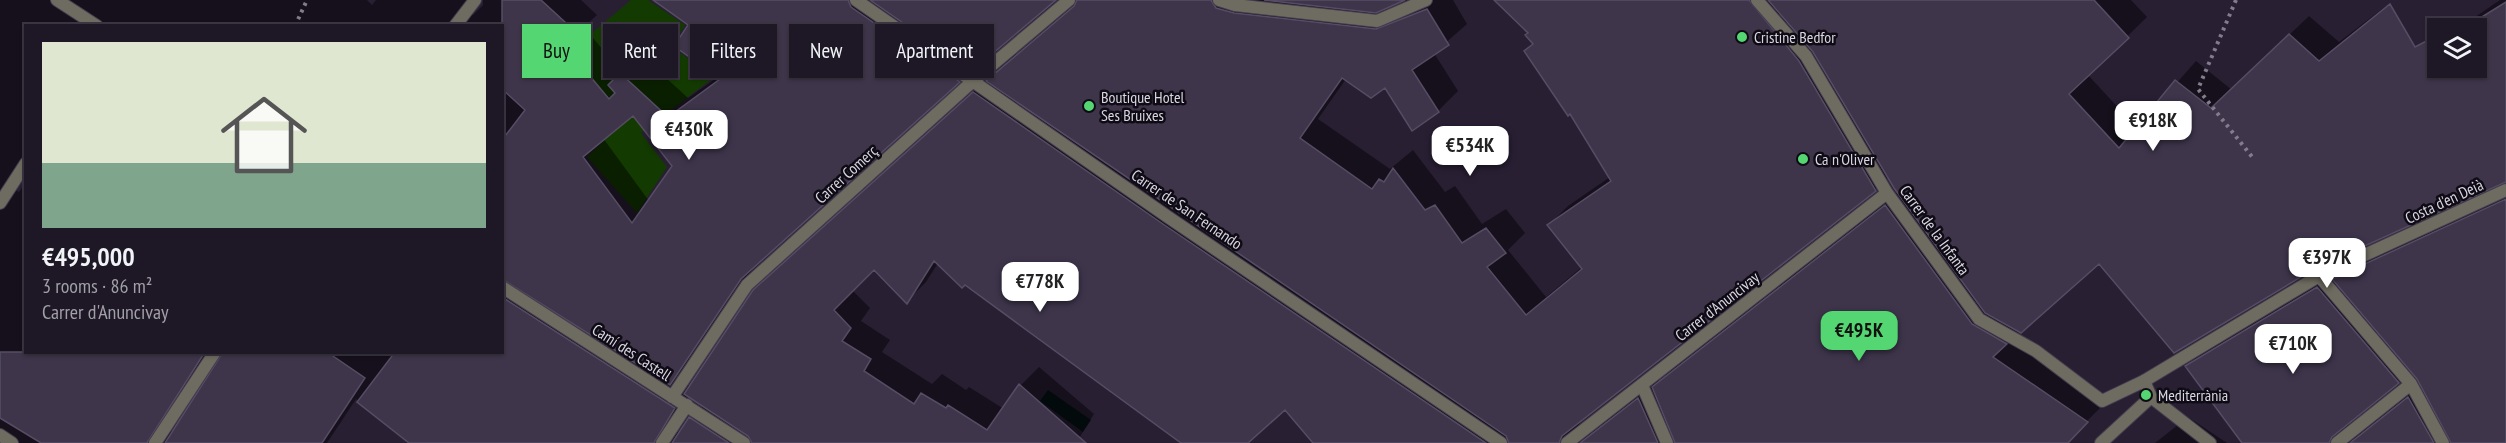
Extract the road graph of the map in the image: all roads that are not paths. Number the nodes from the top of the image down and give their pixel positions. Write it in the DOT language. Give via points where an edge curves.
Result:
graph roads {
  1 [pos="57,0"];
  2 [pos="475,0"];
  3 [pos="856,0"];
  4 [pos="1069,0"];
  5 [pos="1219,0"];
  6 [pos="1426,0"];
  7 [pos="1757,0"];
  8 [pos="94,24"];
  9 [pos="456,24"];
  10 [pos="974,81"];
  11 [pos="24,166"];
  12 [pos="2506,190"];
  13 [pos="1887,193"];
  14 [pos="0,204"];
  15 [pos="2319,276"];
  16 [pos="504,288"];
  17 [pos="213,354"];
  18 [pos="2144,381"];
  19 [pos="2411,384"];
  20 [pos="1642,385"];
  21 [pos="672,397"];
  22 [pos="2151,397"];
  23 [pos="687,405"];
  24 [pos="0,435"];
  25 [pos="12,443"];
  26 [pos="155,443"];
  27 [pos="662,443"];
  28 [pos="744,443"];
  29 [pos="1501,443"];
  30 [pos="1567,443"];
  31 [pos="1667,443"];
  32 [pos="2101,443"];
  33 [pos="2210,443"];
  34 [pos="2337,443"];
  35 [pos="2443,443"];
  1 -- 8 [label="street"];
  2 -- 9 [label="street"];
  3 -- 10 [label="street, Carrer de San Fernando"];
  4 -- 10 [label="street, Carrer Comerç"];
  5 -- 6 [label="street" via="1377,21"];
  7 -- 13 [label="street, Carrer de la Infanta" via="1806,56"];
  10 -- 21 [label="street, Carrer Comerç" via="747,285"];
  10 -- 29 [label="street, Carrer de San Fernando"];
  11 -- 14 [label="street"];
  12 -- 15 [label="street, Costa d'en Deià"];
  13 -- 18 [label="street, Carrer de la Infanta" via="1979,319 2036,351 2102,401"];
  13 -- 20 [label="street, Carrer d'Anuncivay"];
  15 -- 18 [label="street, Costa d'en Deià"];
  15 -- 19 [label="street"];
  16 -- 21 [label="street, Camí des Castell"];
  17 -- 26 [label="street"];
  18 -- 22 [label="street"];
  19 -- 34 [label="street"];
  19 -- 35 [label="street"];
  20 -- 30 [label="street, Carrer d'Anuncivay"];
  20 -- 31 [label="street"];
  21 -- 23 [label="street, Camí des Castell"];
  22 -- 32 [label="street"];
  22 -- 33 [label="street"];
  23 -- 27 [label="street"];
  23 -- 28 [label="street, Camí des Castell"];
  24 -- 25 [label="street"];
}
